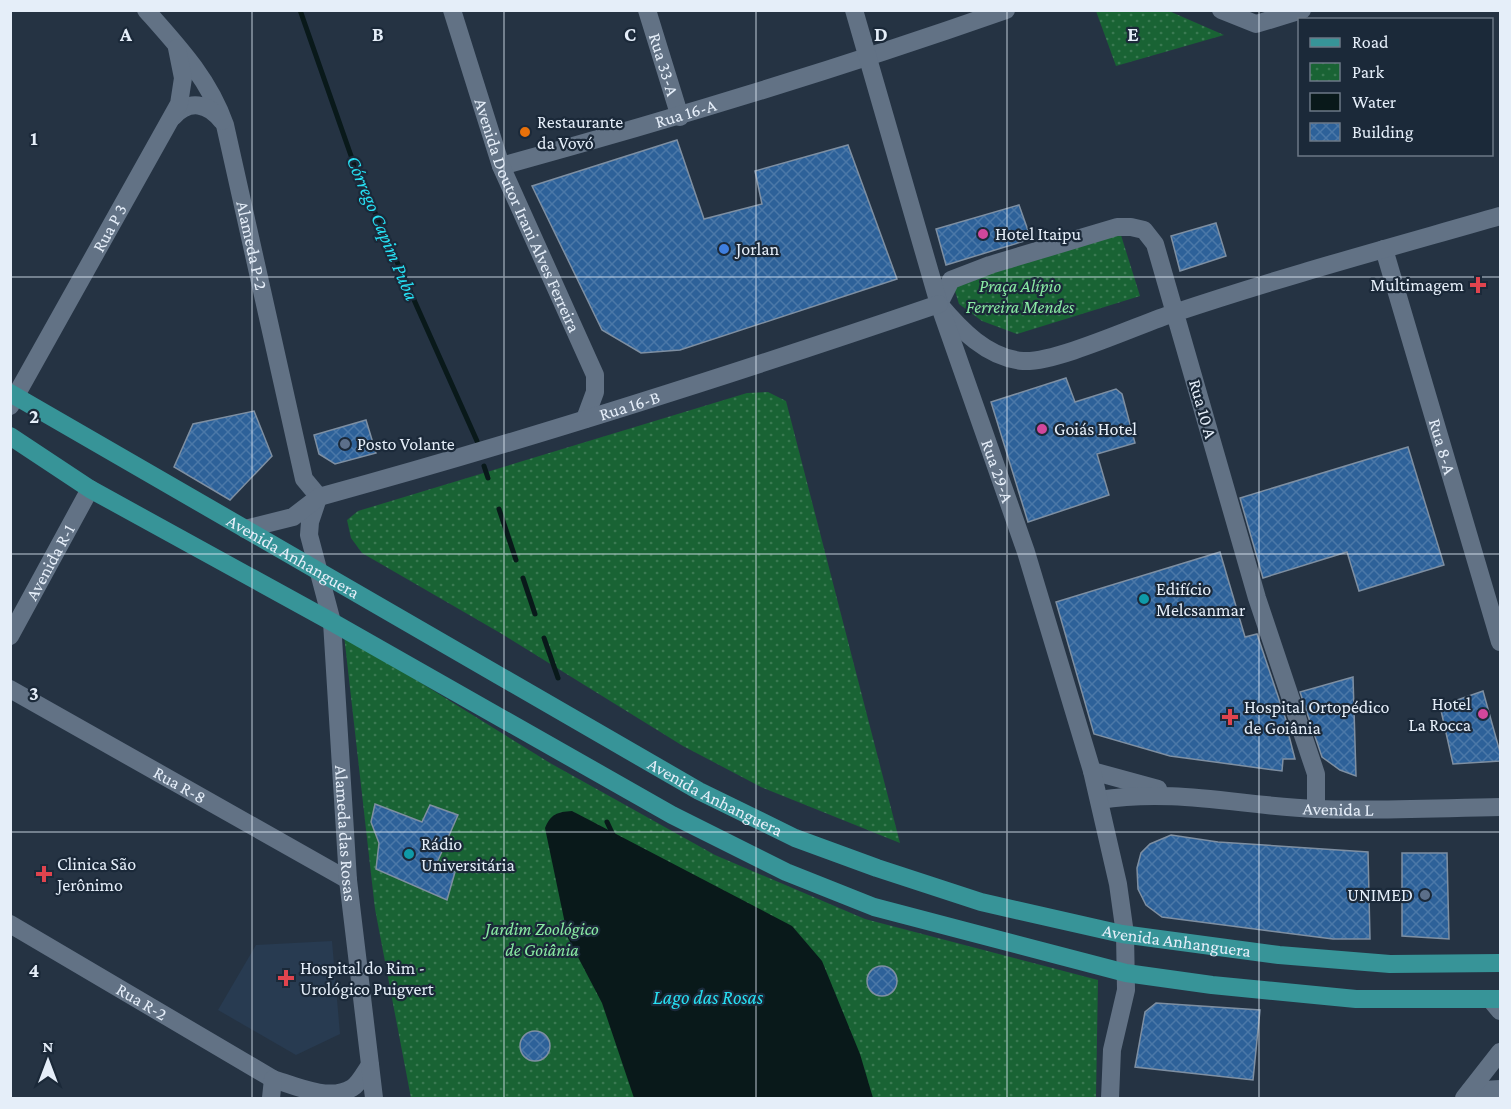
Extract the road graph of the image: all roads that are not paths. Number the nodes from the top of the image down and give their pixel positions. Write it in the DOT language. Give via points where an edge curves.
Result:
graph roads {
  1 [pos="146,10"];
  2 [pos="452,10"];
  3 [pos="647,10"];
  4 [pos="854,10"];
  5 [pos="1006,10"];
  6 [pos="1221,10"];
  7 [pos="1302,10"];
  8 [pos="175,43"];
  9 [pos="868,58"];
  10 [pos="680,117"];
  11 [pos="169,120"];
  12 [pos="225,125"];
  13 [pos="501,166"];
  14 [pos="1500,216"];
  15 [pos="1384,249"];
  16 [pos="939,304"];
  17 [pos="1175,313"];
  18 [pos="12,399"];
  19 [pos="585,419"];
  20 [pos="10,436"];
  21 [pos="90,489"];
  22 [pos="319,497"];
  23 [pos="246,530"];
  24 [pos="318,568"];
  25 [pos="332,622"];
  26 [pos="10,636"];
  27 [pos="1500,642"];
  28 [pos="10,689"];
  29 [pos="1092,771"];
  30 [pos="1177,794"];
  31 [pos="1099,800"];
  32 [pos="1500,807"];
  33 [pos="1316,808"];
  34 [pos="348,880"];
  35 [pos="10,924"];
  36 [pos="1125,934"];
  37 [pos="1500,963"];
  38 [pos="1126,973"];
  39 [pos="1497,1003"];
  40 [pos="1500,1052"];
  41 [pos="370,1065"];
  42 [pos="273,1079"];
  43 [pos="1500,1089"];
  44 [pos="1467,1095"];
  45 [pos="271,1098"];
  46 [pos="374,1098"];
  47 [pos="1110,1098"];
  1 -- 8 [label="street, Alameda P-2"];
  2 -- 13 [label="street, Avenida Doutor Irani Alves Ferreira"];
  3 -- 10 [label="street, Rua 33-A"];
  4 -- 9 [label="street, Rua 29-A"];
  5 -- 9 [label="street, Rua 16-A"];
  6 -- 7 [label="street" via="1256,24"];
  8 -- 11 [label="street, Rua P 3" via="183,87"];
  8 -- 12 [label="street, Alameda P-2" via="206,81"];
  9 -- 10 [label="street, Rua 16-A"];
  9 -- 16 [label="street, Rua 29-A"];
  10 -- 13 [label="street, Rua 16-A"];
  11 -- 12 [label="street" via="186,106 200,105 213,111"];
  11 -- 18 [label="street, Rua P 3"];
  12 -- 22 [label="street, Alameda P-2" via="304,479"];
  13 -- 19 [label="street, Avenida Doutor Irani Alves Ferreira" via="595,375 595,392"];
  14 -- 15 [label="street"];
  15 -- 17 [label="street"];
  15 -- 27 [label="street, Rua 8-A"];
  16 -- 17 [label="street" via="960,330 975,341 1007,358 1024,361 1054,356"];
  16 -- 17 [label="street, Rua 10 A" via="951,280 1117,227 1131,227 1144,230 1155,244"];
  16 -- 19 [label="street, Rua 16-B"];
  16 -- 29 [label="street, Rua 29-A" via="1026,552"];
  17 -- 33 [label="street, Rua 10 A" via="1257,598 1316,774"];
  18 -- 23 [label="main road, Avenida Anhanguera"];
  19 -- 22 [label="street, Rua 16-B"];
  20 -- 21 [label="main road, Avenida Anhanguera"];
  21 -- 25 [label="main road, Avenida Anhanguera"];
  21 -- 26 [label="street, Avenida R-1"];
  22 -- 23 [label="street, Rua 16-B" via="293,516"];
  22 -- 24 [label="street" via="309,535"];
  23 -- 24 [label="main road, Avenida Anhanguera"];
  24 -- 25 [label="street, Alameda das Rosas"];
  24 -- 36 [label="main road, Avenida Anhanguera" via="699,790 795,838 981,902"];
  25 -- 34 [label="street, Alameda das Rosas"];
  25 -- 38 [label="main road, Avenida Anhanguera" via="548,747 786,872 874,907"];
  28 -- 34 [label="street, Rua R-8"];
  29 -- 30 [label="street, Avenida L"];
  29 -- 31 [label="street, Rua 29-A"];
  30 -- 31 [label="street, Avenida L"];
  30 -- 33 [label="street, Avenida L"];
  31 -- 36 [label="street, Rua 29-A"];
  32 -- 33 [label="street, Avenida L"];
  34 -- 41 [label="street, Alameda das Rosas"];
  35 -- 42 [label="street, Rua R-2"];
  36 -- 37 [label="main road, Avenida Anhanguera" via="1279,955 1390,964"];
  36 -- 38 [label="street"];
  38 -- 39 [label="main road, Avenida Anhanguera" via="1303,995"];
  38 -- 47 [label="street" via="1126,990 1112,1050"];
  40 -- 44 [label="street"];
  41 -- 42 [label="street, Rua R-2" via="353,1088 335,1093"];
  41 -- 46 [label="street, Alameda das Rosas"];
  42 -- 45 [label="street"];
  43 -- 44 [label="street"];
}
